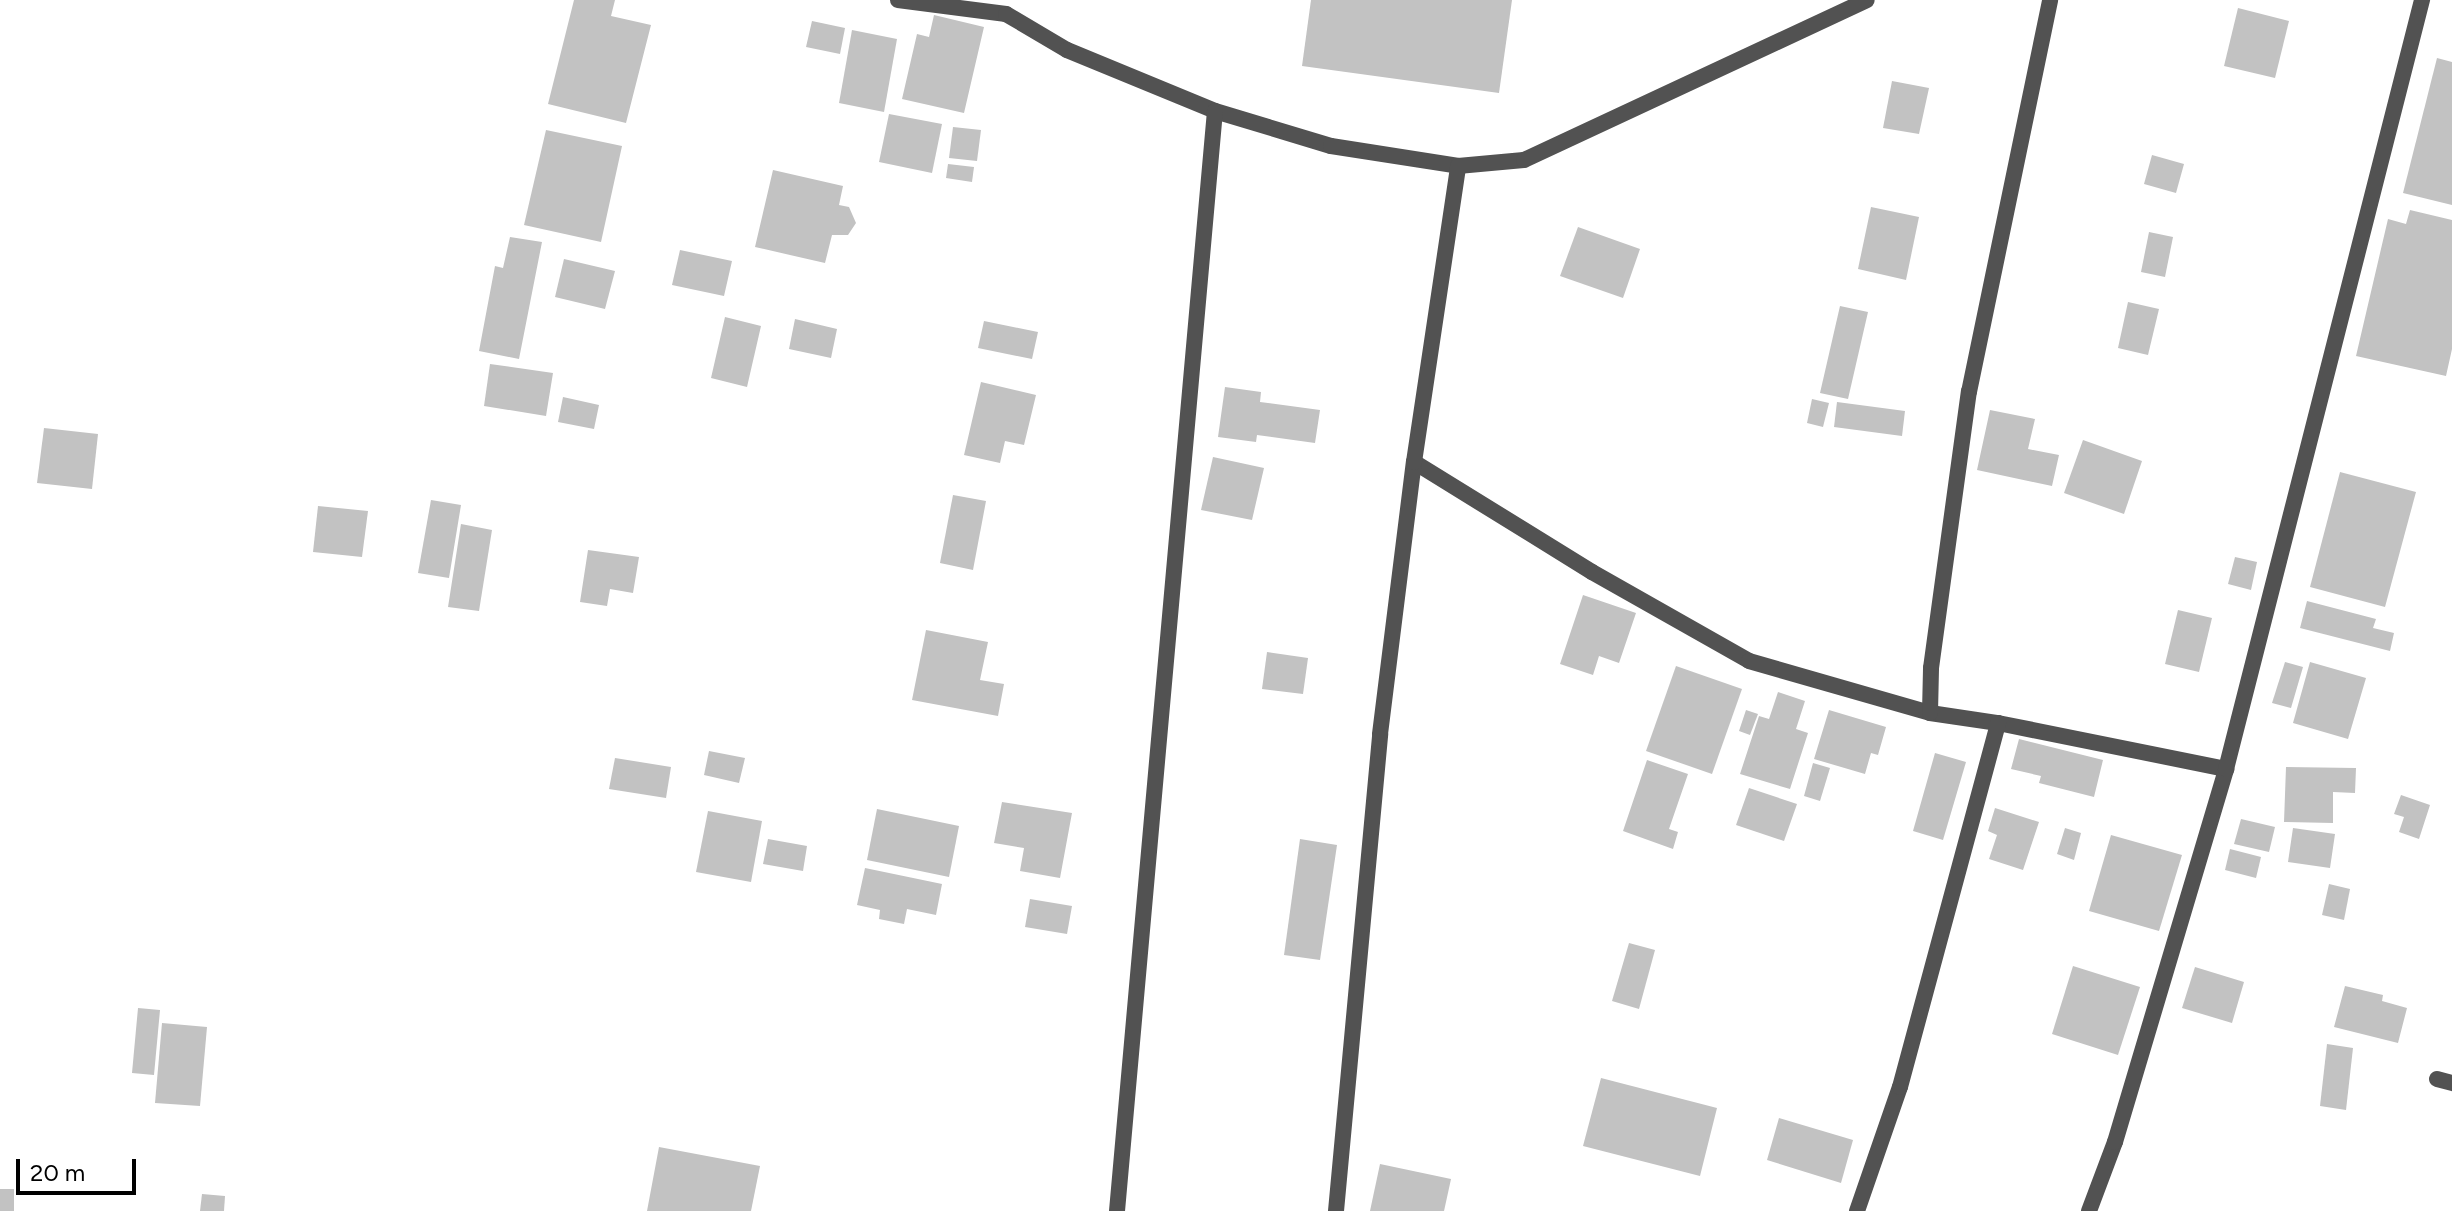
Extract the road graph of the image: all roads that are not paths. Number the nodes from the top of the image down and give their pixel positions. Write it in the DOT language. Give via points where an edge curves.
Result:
graph roads {
  1 [pos="898,0"];
  2 [pos="1867,0"];
  3 [pos="2050,0"];
  4 [pos="2422,0"];
  5 [pos="1215,111"];
  6 [pos="1458,166"];
  7 [pos="1414,462"];
  8 [pos="1930,713"];
  9 [pos="1998,723"];
  10 [pos="2226,769"];
  11 [pos="1117,1211"];
  12 [pos="1336,1211"];
  13 [pos="1857,1211"];
  14 [pos="2089,1211"];
  1 -- 5 [label="street" via="1006,14 1067,50"];
  2 -- 6 [label="street" via="1524,160"];
  3 -- 8 [label="street" via="1969,392 1931,668"];
  4 -- 10 [label="street"];
  5 -- 6 [label="street" via="1331,146"];
  5 -- 11 [label="street"];
  6 -- 7 [label="street"];
  7 -- 8 [label="street" via="1749,661"];
  7 -- 12 [label="street" via="1380,734"];
  8 -- 9 [label="street"];
  9 -- 10 [label="street"];
  9 -- 13 [label="street" via="1900,1087"];
  10 -- 14 [label="street" via="2115,1142"];
}
